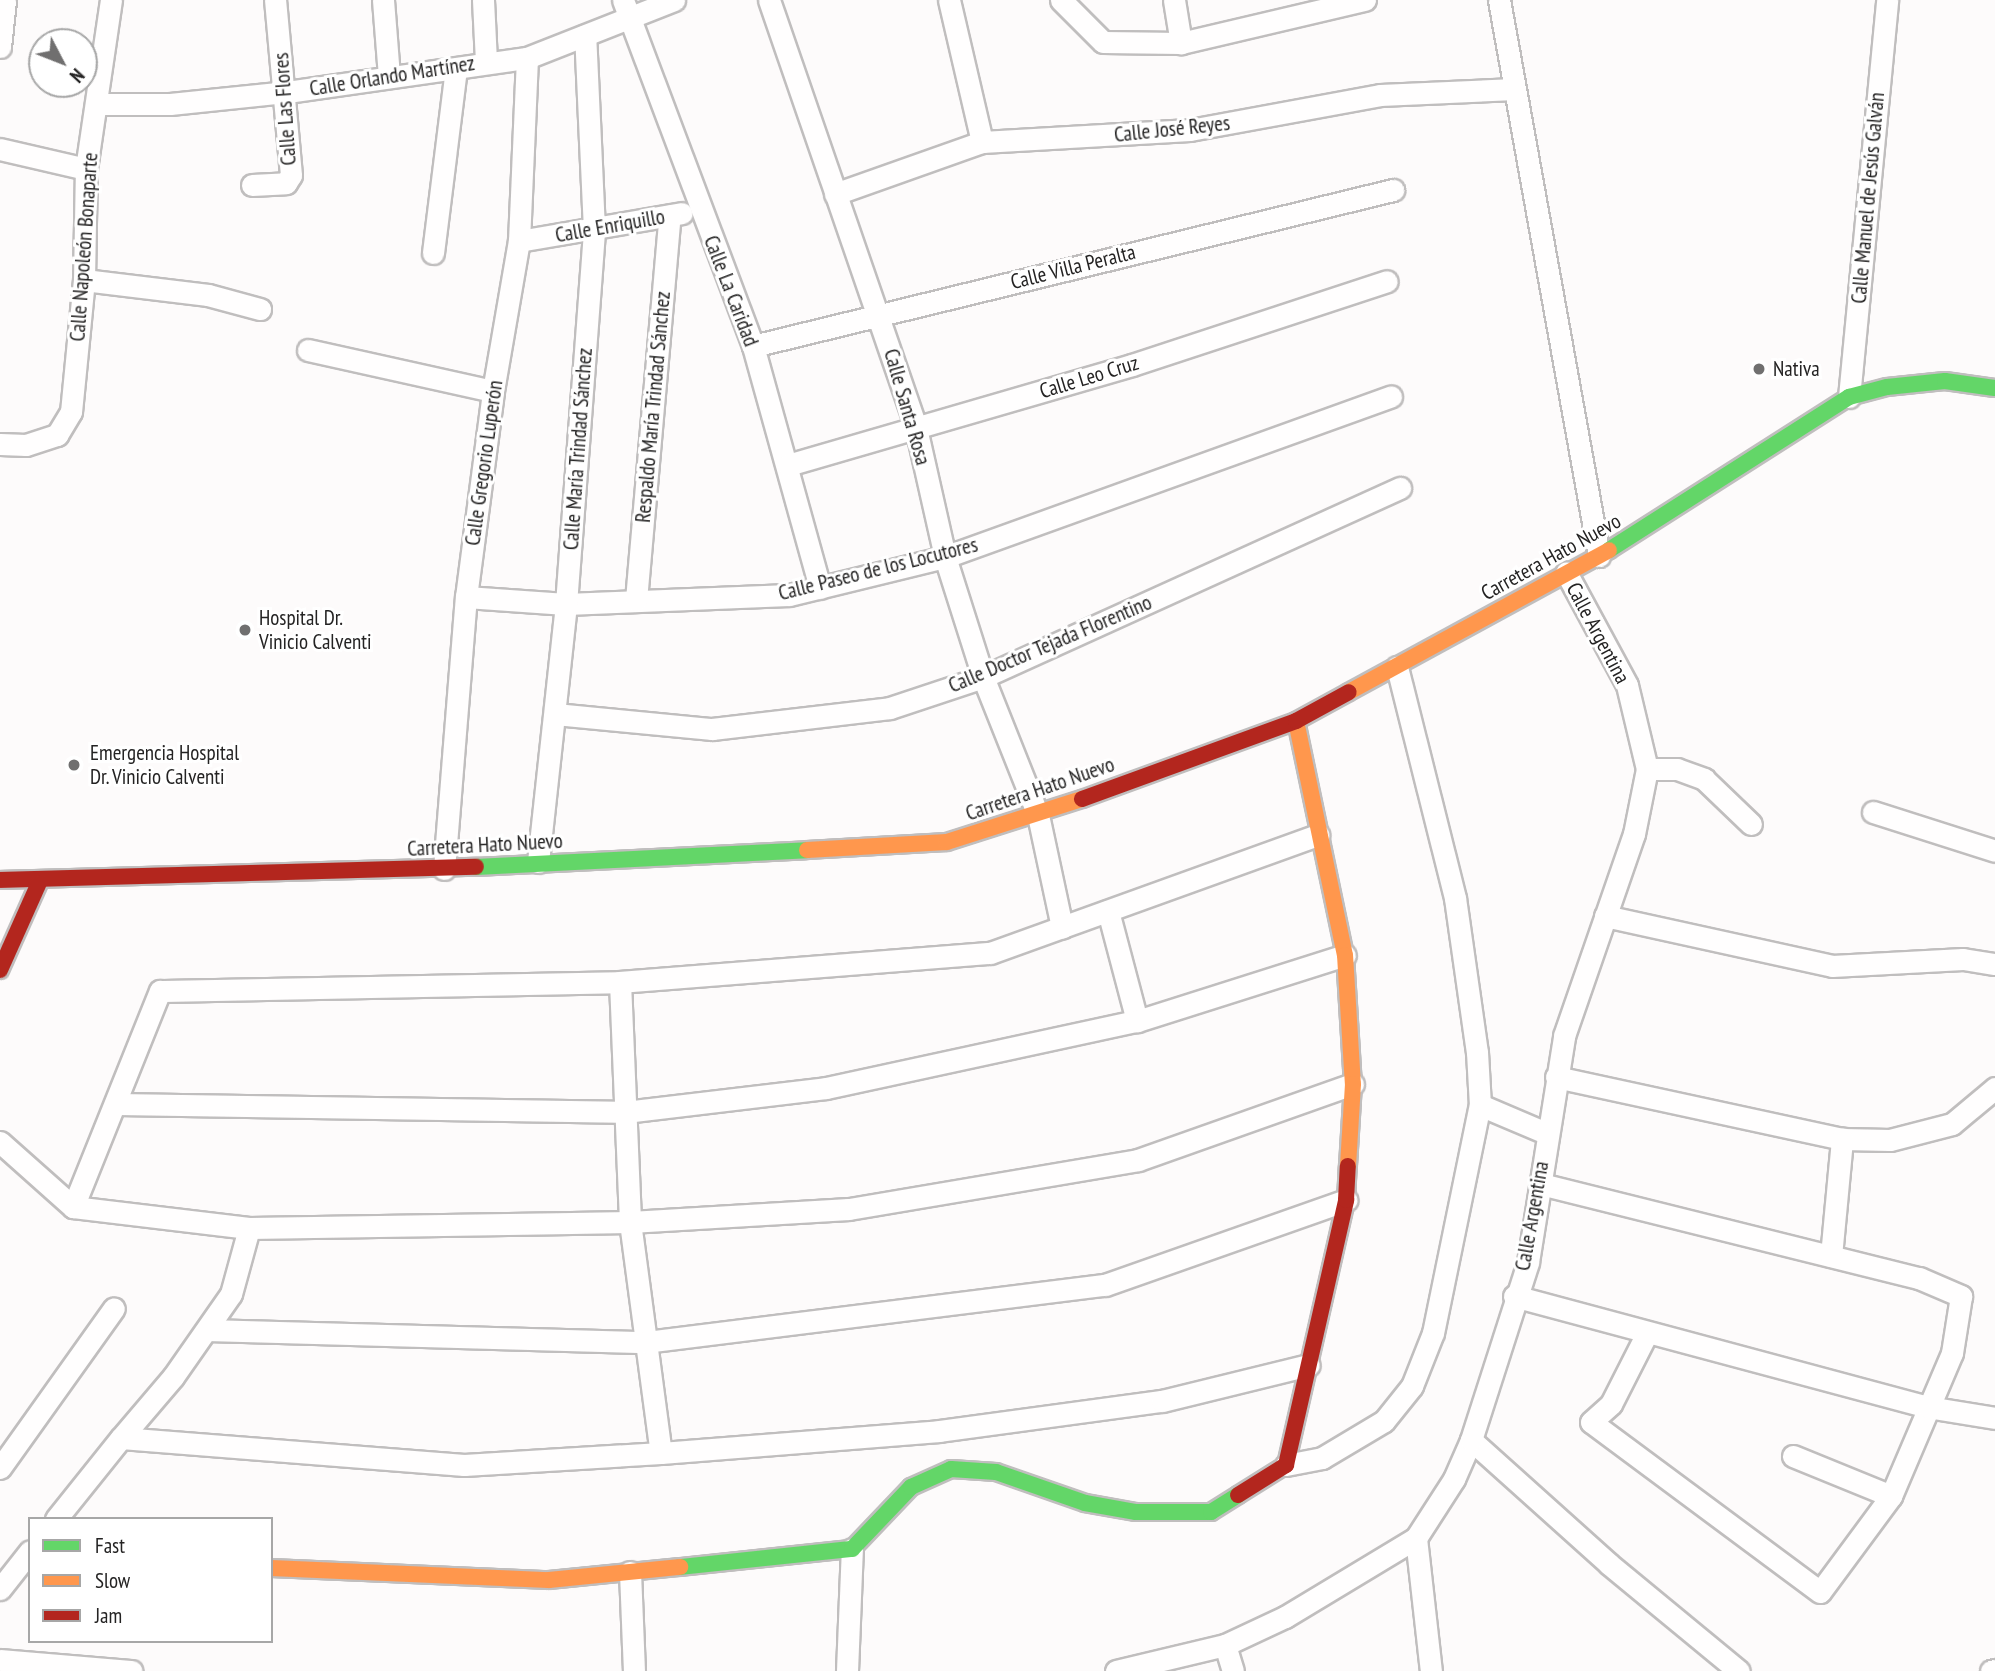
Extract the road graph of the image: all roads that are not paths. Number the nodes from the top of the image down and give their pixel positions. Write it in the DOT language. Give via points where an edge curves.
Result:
graph roads {
  1 [pos="5,0"];
  2 [pos="111,0"];
  3 [pos="275,0"];
  4 [pos="383,0"];
  5 [pos="484,0"];
  6 [pos="674,0"];
  7 [pos="769,0"];
  8 [pos="949,0"];
  9 [pos="1061,0"];
  10 [pos="1174,0"];
  11 [pos="1363,0"];
  12 [pos="1499,0"];
  13 [pos="1887,0"];
  14 [pos="626,9"];
  15 [pos="585,35"];
  16 [pos="1181,43"];
  17 [pos="0,47"];
  18 [pos="527,58"];
  19 [pos="486,61"];
  20 [pos="456,68"];
  21 [pos="389,78"];
  22 [pos="1515,89"];
  23 [pos="287,92"];
  24 [pos="99,104"];
  25 [pos="982,142"];
  26 [pos="0,149"];
  27 [pos="86,169"];
  28 [pos="252,185"];
  29 [pos="1393,191"];
  30 [pos="835,194"];
  31 [pos="701,211"];
  32 [pos="670,215"];
  33 [pos="594,230"];
  34 [pos="519,241"];
  35 [pos="433,253"];
  36 [pos="84,280"];
  37 [pos="1387,281"];
  38 [pos="260,309"];
  39 [pos="879,314"];
  40 [pos="753,346"];
  41 [pos="308,350"];
  42 [pos="1995,388"];
  43 [pos="493,391"];
  44 [pos="1391,396"];
  45 [pos="1849,397"];
  46 [pos="916,428"];
  47 [pos="0,444"];
  48 [pos="788,465"];
  49 [pos="1400,488"];
  50 [pos="1599,556"];
  51 [pos="945,557"];
  52 [pos="1566,572"];
  53 [pos="820,588"];
  54 [pos="466,597"];
  55 [pos="636,600"];
  56 [pos="566,604"];
  57 [pos="1397,667"];
  58 [pos="983,677"];
  59 [pos="555,714"];
  60 [pos="1296,721"];
  61 [pos="1647,769"];
  62 [pos="1873,812"];
  63 [pos="1038,815"];
  64 [pos="1751,824"];
  65 [pos="1318,835"];
  66 [pos="1995,851"];
  67 [pos="538,862"];
  68 [pos="444,869"];
  69 [pos="0,880"];
  70 [pos="39,883"];
  71 [pos="1108,911"];
  72 [pos="1605,916"];
  73 [pos="1062,927"];
  74 [pos="1345,955"];
  75 [pos="1995,964"];
  76 [pos="0,970"];
  77 [pos="620,982"];
  78 [pos="1137,1021"];
  79 [pos="1556,1077"];
  80 [pos="1353,1084"];
  81 [pos="1995,1088"];
  82 [pos="117,1104"];
  83 [pos="1480,1105"];
  84 [pos="625,1112"];
  85 [pos="1546,1133"];
  86 [pos="1842,1139"];
  87 [pos="0,1142"];
  88 [pos="1541,1184"];
  89 [pos="1346,1200"];
  90 [pos="73,1207"];
  91 [pos="630,1222"];
  92 [pos="249,1228"];
  93 [pos="1831,1256"];
  94 [pos="1514,1296"];
  95 [pos="114,1308"];
  96 [pos="208,1330"];
  97 [pos="1647,1333"];
  98 [pos="645,1342"];
  99 [pos="1309,1365"];
  100 [pos="1928,1407"];
  101 [pos="1995,1418"];
  102 [pos="121,1438"];
  103 [pos="1471,1440"];
  104 [pos="661,1453"];
  105 [pos="1793,1456"];
  106 [pos="1286,1465"];
  107 [pos="0,1468"];
  108 [pos="1891,1496"];
  109 [pos="58,1517"];
  110 [pos="1416,1538"];
  111 [pos="852,1549"];
  112 [pos="28,1554"];
  113 [pos="273,1569"];
  114 [pos="630,1572"];
  115 [pos="0,1589"];
  116 [pos="1225,1645"];
  117 [pos="0,1660"];
  118 [pos="132,1671"];
  119 [pos="635,1671"];
  120 [pos="847,1671"];
  121 [pos="1116,1671"];
  122 [pos="1233,1671"];
  123 [pos="1431,1671"];
  124 [pos="1738,1671"];
  1 -- 17 [label="street"];
  2 -- 24 [label="street, Calle Napoleón Bonaparte"];
  3 -- 23 [label="street, Calle Las Flores"];
  4 -- 21 [label="street"];
  5 -- 19 [label="street"];
  6 -- 14 [label="street, Calle Orlando Martínez"];
  7 -- 30 [label="street, Calle Santa Rosa"];
  8 -- 25 [label="street"];
  9 -- 16 [label="street" via="1103,41"];
  10 -- 16 [label="street"];
  11 -- 16 [label="street"];
  12 -- 22 [label="street"];
  13 -- 45 [label="street, Calle Manuel de Jesús Galván"];
  14 -- 15 [label="street, Calle Orlando Martínez"];
  14 -- 31 [label="street, Calle La Caridad"];
  15 -- 18 [label="street, Calle Orlando Martínez"];
  15 -- 33 [label="street, Calle María Trindad Sánchez"];
  18 -- 19 [label="street, Calle Orlando Martínez"];
  18 -- 34 [label="street, Calle Gregorio Luperón"];
  19 -- 20 [label="street, Calle Orlando Martínez"];
  20 -- 21 [label="street, Calle Orlando Martínez"];
  20 -- 35 [label="street"];
  21 -- 23 [label="street, Calle Orlando Martínez"];
  22 -- 25 [label="street, Calle José Reyes" via="1380,95 1190,130"];
  22 -- 50 [label="street"];
  23 -- 24 [label="street, Calle Orlando Martínez" via="170,104"];
  23 -- 28 [label="street, Calle Las Flores" via="291,174 286,183"];
  24 -- 27 [label="street, Calle Napoleón Bonaparte"];
  25 -- 30 [label="street, Calle José Reyes"];
  26 -- 27 [label="street"];
  27 -- 36 [label="street, Calle Napoleón Bonaparte"];
  29 -- 39 [label="street, Calle Villa Peralta"];
  30 -- 39 [label="street, Calle Santa Rosa"];
  31 -- 32 [label="street, Calle Enriquillo"];
  31 -- 40 [label="street, Calle La Caridad"];
  32 -- 33 [label="street, Calle Enriquillo"];
  32 -- 55 [label="street, Respaldo María Trindad Sánchez"];
  33 -- 34 [label="street, Calle Enriquillo"];
  33 -- 56 [label="street, Calle María Trindad Sánchez"];
  34 -- 43 [label="street, Calle Gregorio Luperón"];
  36 -- 38 [label="street" via="208,295"];
  36 -- 47 [label="street, Calle Napoleón Bonaparte" via="71,412 57,435 26,445"];
  37 -- 46 [label="street, Calle Leo Cruz" via="1132,365"];
  39 -- 40 [label="street, Calle Villa Peralta"];
  39 -- 46 [label="street, Calle Santa Rosa"];
  40 -- 48 [label="street, Calle La Caridad"];
  41 -- 43 [label="street"];
  42 -- 45 [label="main road, Carretera Hato Nuevo" via="1945,382 1887,387"];
  43 -- 54 [label="street, Calle Gregorio Luperón"];
  44 -- 51 [label="street, Calle Paseo de los Locutores"];
  45 -- 50 [label="main road, Carretera Hato Nuevo"];
  46 -- 48 [label="street, Calle Leo Cruz"];
  46 -- 51 [label="street, Calle Santa Rosa"];
  48 -- 53 [label="street, Calle La Caridad"];
  49 -- 58 [label="street, Calle Doctor Tejada Florentino"];
  50 -- 52 [label="main road, Carretera Hato Nuevo"];
  51 -- 53 [label="street, Calle Paseo de los Locutores"];
  51 -- 58 [label="street, Calle Santa Rosa"];
  52 -- 57 [label="main road, Carretera Hato Nuevo"];
  52 -- 61 [label="street, Calle Argentina" via="1627,685"];
  53 -- 55 [label="street, Calle Paseo de los Locutores" via="789,595"];
  54 -- 56 [label="street, Calle Paseo de los Locutores"];
  54 -- 68 [label="street, Calle Gregorio Luperón"];
  55 -- 56 [label="street, Calle Paseo de los Locutores"];
  56 -- 59 [label="street, Calle María Trindad Sánchez"];
  57 -- 60 [label="main road, Carretera Hato Nuevo"];
  57 -- 83 [label="street" via="1455,898 1478,1052"];
  58 -- 59 [label="street, Calle Doctor Tejada Florentino" via="890,708 712,729"];
  58 -- 63 [label="street, Calle Santa Rosa"];
  59 -- 67 [label="street, Calle María Trindad Sánchez"];
  60 -- 63 [label="main road, Carretera Hato Nuevo"];
  60 -- 65 [label="main road"];
  61 -- 64 [label="street" via="1677,769 1704,779"];
  61 -- 72 [label="street, Calle Argentina" via="1634,834"];
  62 -- 66 [label="street"];
  63 -- 67 [label="main road, Carretera Hato Nuevo" via="947,842 888,848"];
  63 -- 73 [label="street, Calle Santa Rosa"];
  65 -- 71 [label="street"];
  65 -- 74 [label="main road"];
  67 -- 68 [label="main road, Carretera Hato Nuevo"];
  68 -- 70 [label="main road, Carretera Hato Nuevo"];
  69 -- 70 [label="main road, Carretera Hato Nuevo"];
  70 -- 76 [label="main road"];
  71 -- 73 [label="street"];
  71 -- 78 [label="street"];
  72 -- 75 [label="street" via="1832,966 1963,959"];
  72 -- 79 [label="street, Calle Argentina" via="1564,1036"];
  73 -- 77 [label="street" via="990,953"];
  74 -- 78 [label="street"];
  74 -- 80 [label="main road"];
  77 -- 82 [label="street" via="160,991"];
  77 -- 84 [label="street"];
  78 -- 84 [label="street" via="826,1088"];
  79 -- 85 [label="street, Calle Argentina"];
  79 -- 86 [label="street"];
  80 -- 89 [label="main road"];
  80 -- 91 [label="street" via="1138,1160 849,1209"];
  81 -- 86 [label="street" via="1952,1124 1890,1140"];
  82 -- 84 [label="street"];
  82 -- 90 [label="street"];
  83 -- 85 [label="street"];
  83 -- 106 [label="street" via="1433,1333 1412,1386 1384,1421 1322,1458"];
  84 -- 91 [label="street"];
  85 -- 88 [label="street, Calle Argentina"];
  86 -- 93 [label="street"];
  87 -- 90 [label="street"];
  88 -- 93 [label="street"];
  88 -- 94 [label="street, Calle Argentina" via="1528,1262"];
  89 -- 98 [label="street" via="1105,1285"];
  89 -- 99 [label="main road"];
  90 -- 92 [label="street"];
  91 -- 92 [label="street"];
  91 -- 98 [label="street"];
  92 -- 96 [label="street" via="231,1294"];
  93 -- 100 [label="street" via="1919,1278 1961,1296 1952,1353"];
  94 -- 97 [label="street"];
  94 -- 103 [label="street, Calle Argentina"];
  95 -- 107 [label="street"];
  96 -- 98 [label="street"];
  96 -- 102 [label="street"];
  97 -- 100 [label="street"];
  97 -- 108 [label="street" via="1611,1404 1591,1422 1820,1592"];
  98 -- 104 [label="street"];
  99 -- 104 [label="street" via="1162,1401 939,1431"];
  99 -- 106 [label="main road"];
  100 -- 101 [label="street"];
  100 -- 108 [label="street"];
  102 -- 104 [label="street" via="464,1465"];
  102 -- 109 [label="street"];
  103 -- 110 [label="street, Calle Argentina" via="1454,1479"];
  103 -- 124 [label="street"];
  105 -- 108 [label="street"];
  106 -- 111 [label="main road" via="1210,1512 1136,1512 1084,1503 996,1472 951,1469 911,1487"];
  110 -- 116 [label="street, Calle Argentina" via="1285,1618"];
  110 -- 123 [label="street"];
  111 -- 114 [label="main road"];
  111 -- 120 [label="street"];
  112 -- 115 [label="street"];
  113 -- 114 [label="main road" via="549,1580"];
  114 -- 119 [label="street"];
  116 -- 121 [label="street, Calle Argentina"];
  116 -- 122 [label="street"];
  117 -- 118 [label="street"];
}
